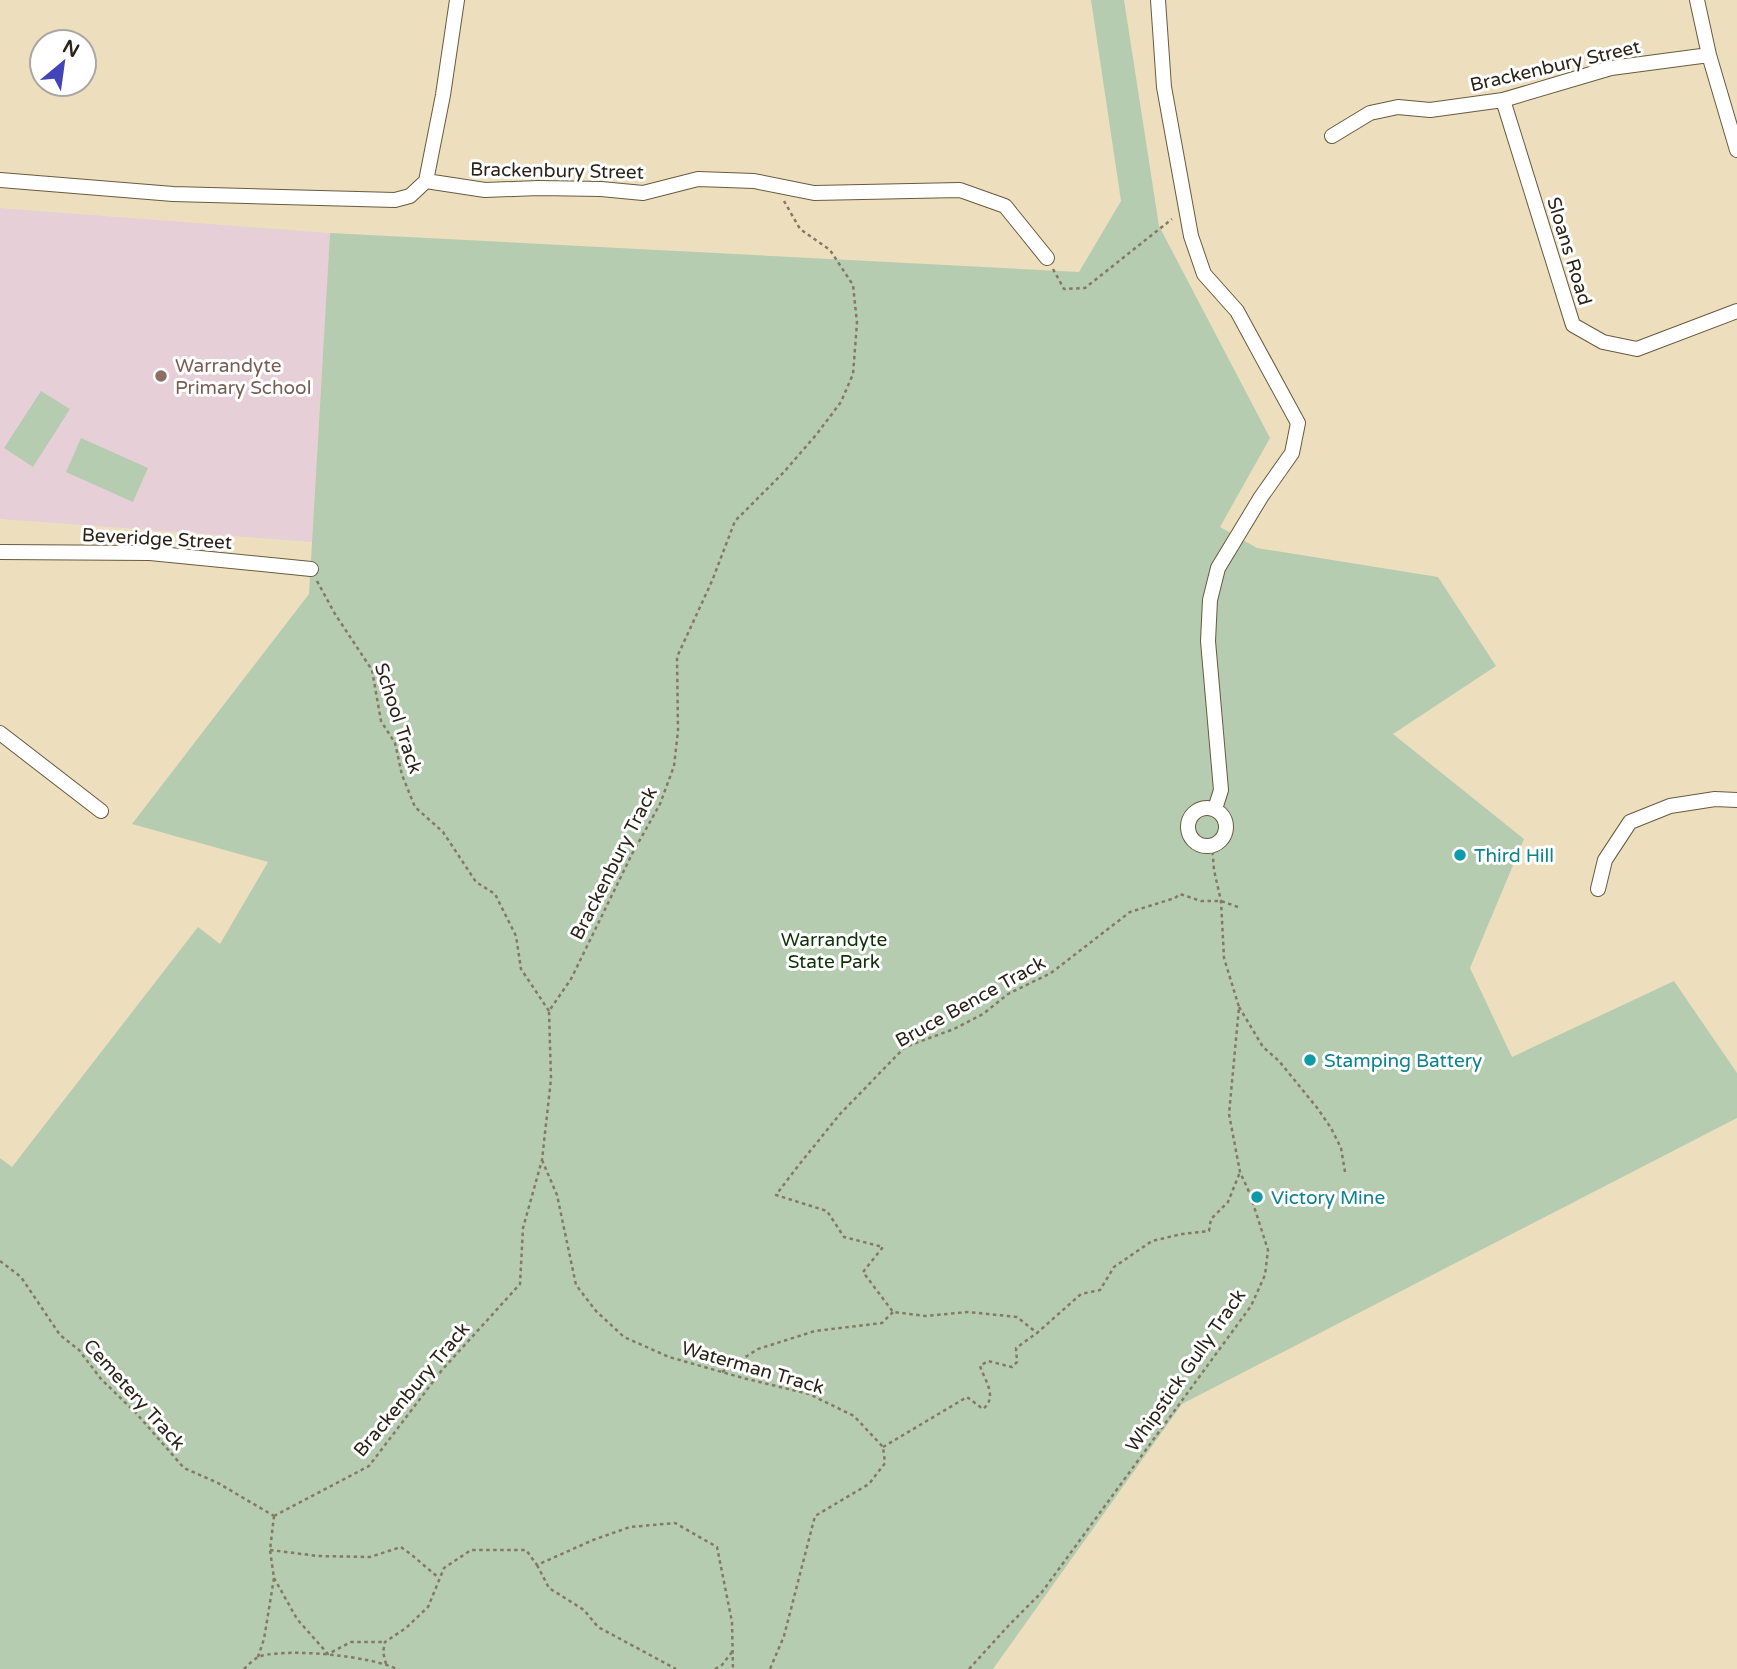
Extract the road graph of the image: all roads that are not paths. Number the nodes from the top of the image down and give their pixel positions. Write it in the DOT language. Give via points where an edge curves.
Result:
graph roads {
  1 [pos="457,0"];
  2 [pos="1158,0"];
  3 [pos="1697,0"];
  4 [pos="1709,55"];
  5 [pos="1503,100"];
  6 [pos="1332,136"];
  7 [pos="1737,150"];
  8 [pos="0,180"];
  9 [pos="426,181"];
  10 [pos="1047,258"];
  11 [pos="1737,311"];
  12 [pos="0,552"];
  13 [pos="311,569"];
  14 [pos="0,733"];
  15 [pos="1737,800"];
  16 [pos="1215,810"];
  17 [pos="101,811"];
  18 [pos="1598,889"];
  1 -- 9 [label="street"];
  2 -- 16 [label="street" via="1164,87 1191,236 1204,274 1237,312 1298,423 1292,453 1218,568 1210,600 1208,641 1221,790"];
  3 -- 4 [label="street"];
  4 -- 5 [label="street, Brackenbury Street" via="1611,68"];
  4 -- 7 [label="street"];
  5 -- 6 [label="street, Brackenbury Street" via="1430,110 1398,107 1370,113"];
  5 -- 11 [label="street, Sloans Road" via="1573,325 1603,342 1637,349"];
  8 -- 9 [label="street" via="173,194 395,200 410,196"];
  9 -- 10 [label="street, Brackenbury Street" via="485,190 643,193 698,179 754,181 814,193 960,190 1005,206"];
  12 -- 13 [label="street, Beveridge Street" via="150,553"];
  14 -- 17 [label="street"];
  15 -- 18 [label="street" via="1670,806 1630,822 1605,860"];
  16 -- 16 [label="street" via="1202,808 1191,816 1188,822 1194,841 1212,846 1222,839 1227,828 1224,817"];
}
